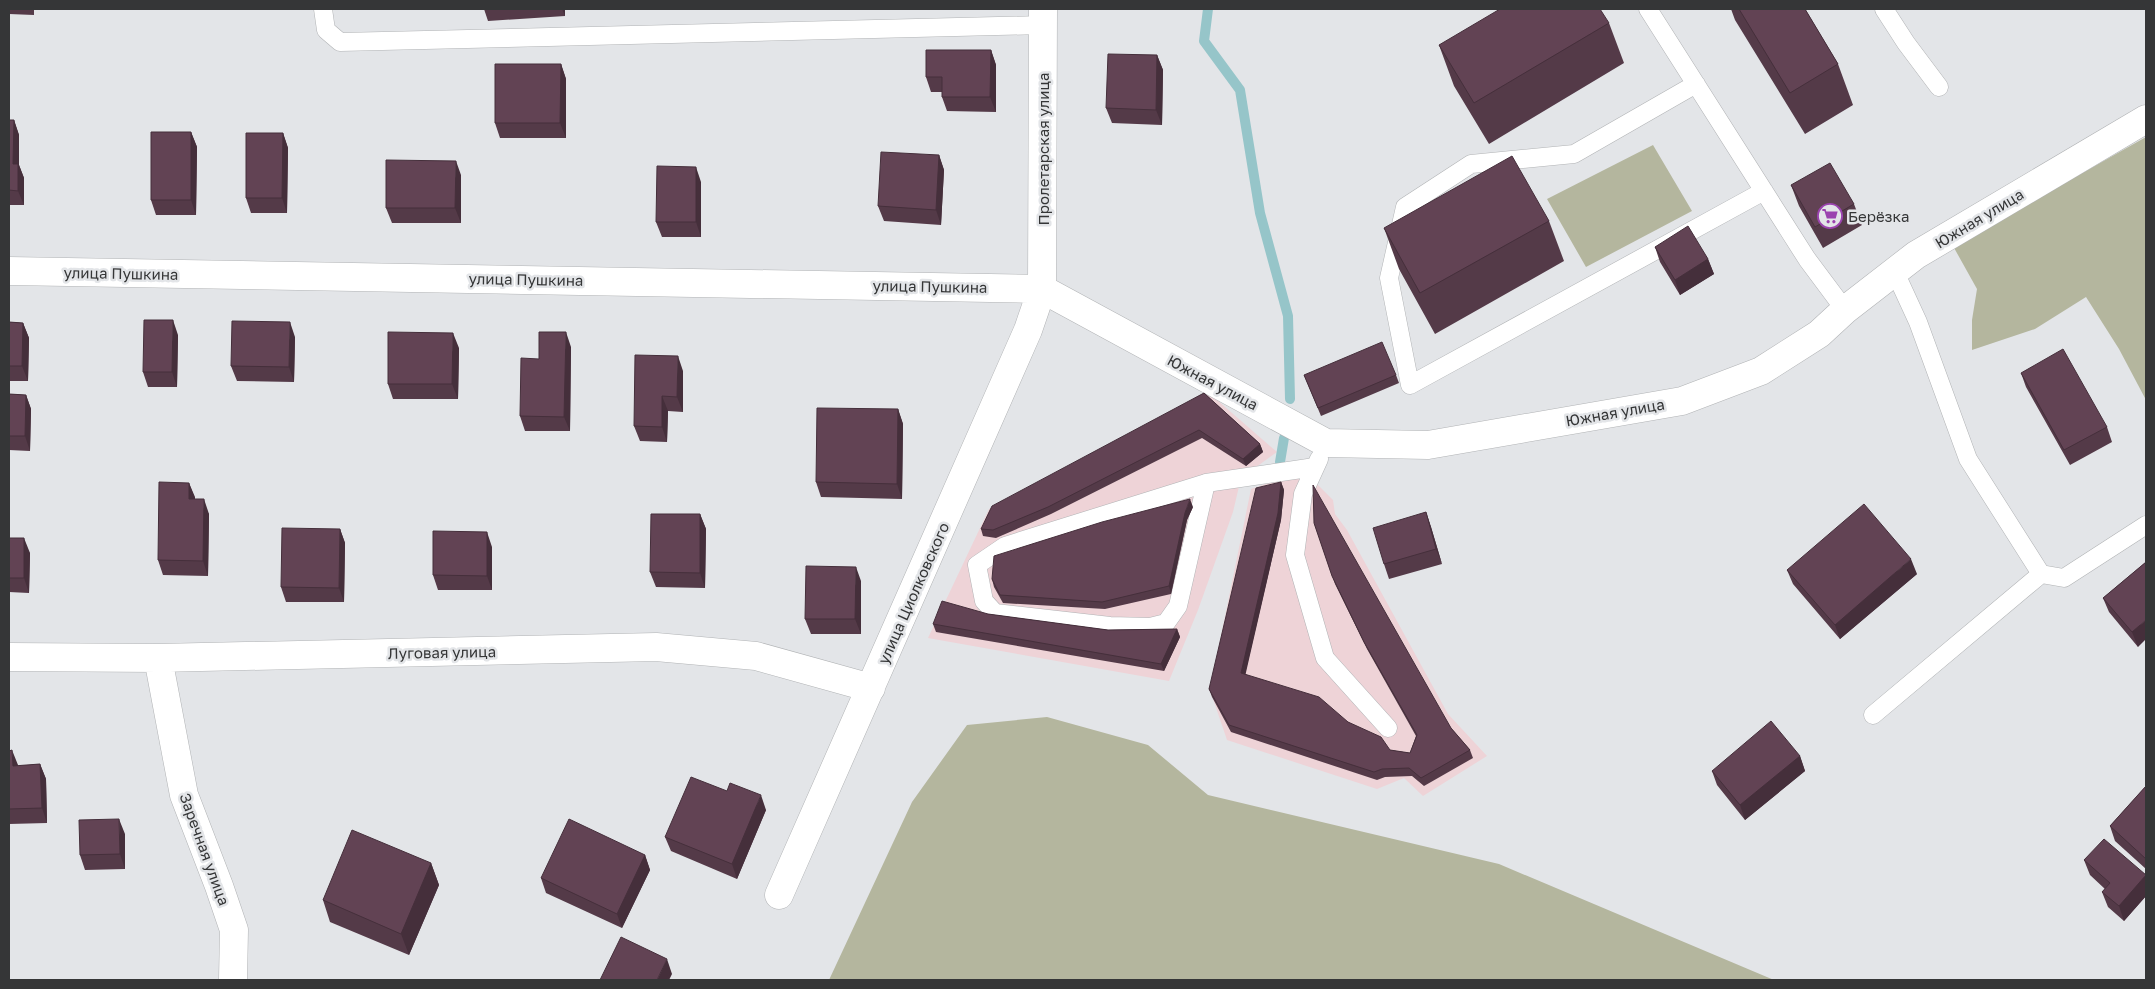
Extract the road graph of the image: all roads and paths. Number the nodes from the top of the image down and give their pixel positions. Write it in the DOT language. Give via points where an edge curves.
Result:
graph roads {
  1 [pos="323,9"];
  2 [pos="1648,9"];
  3 [pos="1884,9"];
  4 [pos="1043,17"];
  5 [pos="1696,84"];
  6 [pos="1939,87"];
  7 [pos="2146,119"];
  8 [pos="1764,192"];
  9 [pos="9,271"];
  10 [pos="1894,272"];
  11 [pos="1042,289"];
  12 [pos="1845,310"];
  13 [pos="1321,455"];
  14 [pos="1206,483"];
  15 [pos="2146,525"];
  16 [pos="2041,574"];
  17 [pos="9,658"];
  18 [pos="158,658"];
  19 [pos="871,688"];
  20 [pos="1873,715"];
  21 [pos="1388,728"];
  22 [pos="779,895"];
  23 [pos="233,980"];
  1 -- 4 [label="lane" via="326,30 340,42"];
  2 -- 5 [label="lane"];
  3 -- 6 [label="lane"];
  4 -- 11 [label="street, Пролетарская улица"];
  5 -- 8 [label="lane"];
  5 -- 8 [label="lane" via="1574,154 1471,164 1405,207 1389,278 1410,386"];
  7 -- 10 [label="street, Южная улица" via="1916,255"];
  8 -- 12 [label="lane"];
  9 -- 11 [label="street, улица Пушкина"];
  10 -- 12 [label="street, Южная улица"];
  10 -- 16 [label="lane" via="1918,322 1968,459"];
  11 -- 13 [label="street, Южная улица"];
  11 -- 19 [label="street, улица Циолковского" via="1028,330"];
  12 -- 13 [label="street, Южная улица" via="1819,334 1760,371 1682,401 1428,444"];
  13 -- 14 [label="lane"];
  13 -- 21 [label="lane" via="1303,494 1295,555 1325,658"];
  14 -- 14 [label="lane" via="1005,546 978,566 984,601 995,613 1110,626 1150,627 1166,623 1178,606"];
  15 -- 16 [label="lane" via="2064,578"];
  16 -- 20 [label="lane"];
  17 -- 18 [label="street, Луговая улица"];
  18 -- 19 [label="street, Луговая улица" via="656,647 756,656"];
  18 -- 23 [label="street, Заречная улица" via="184,795 234,930"];
  19 -- 22 [label="street, улица Циолковского"];
}
